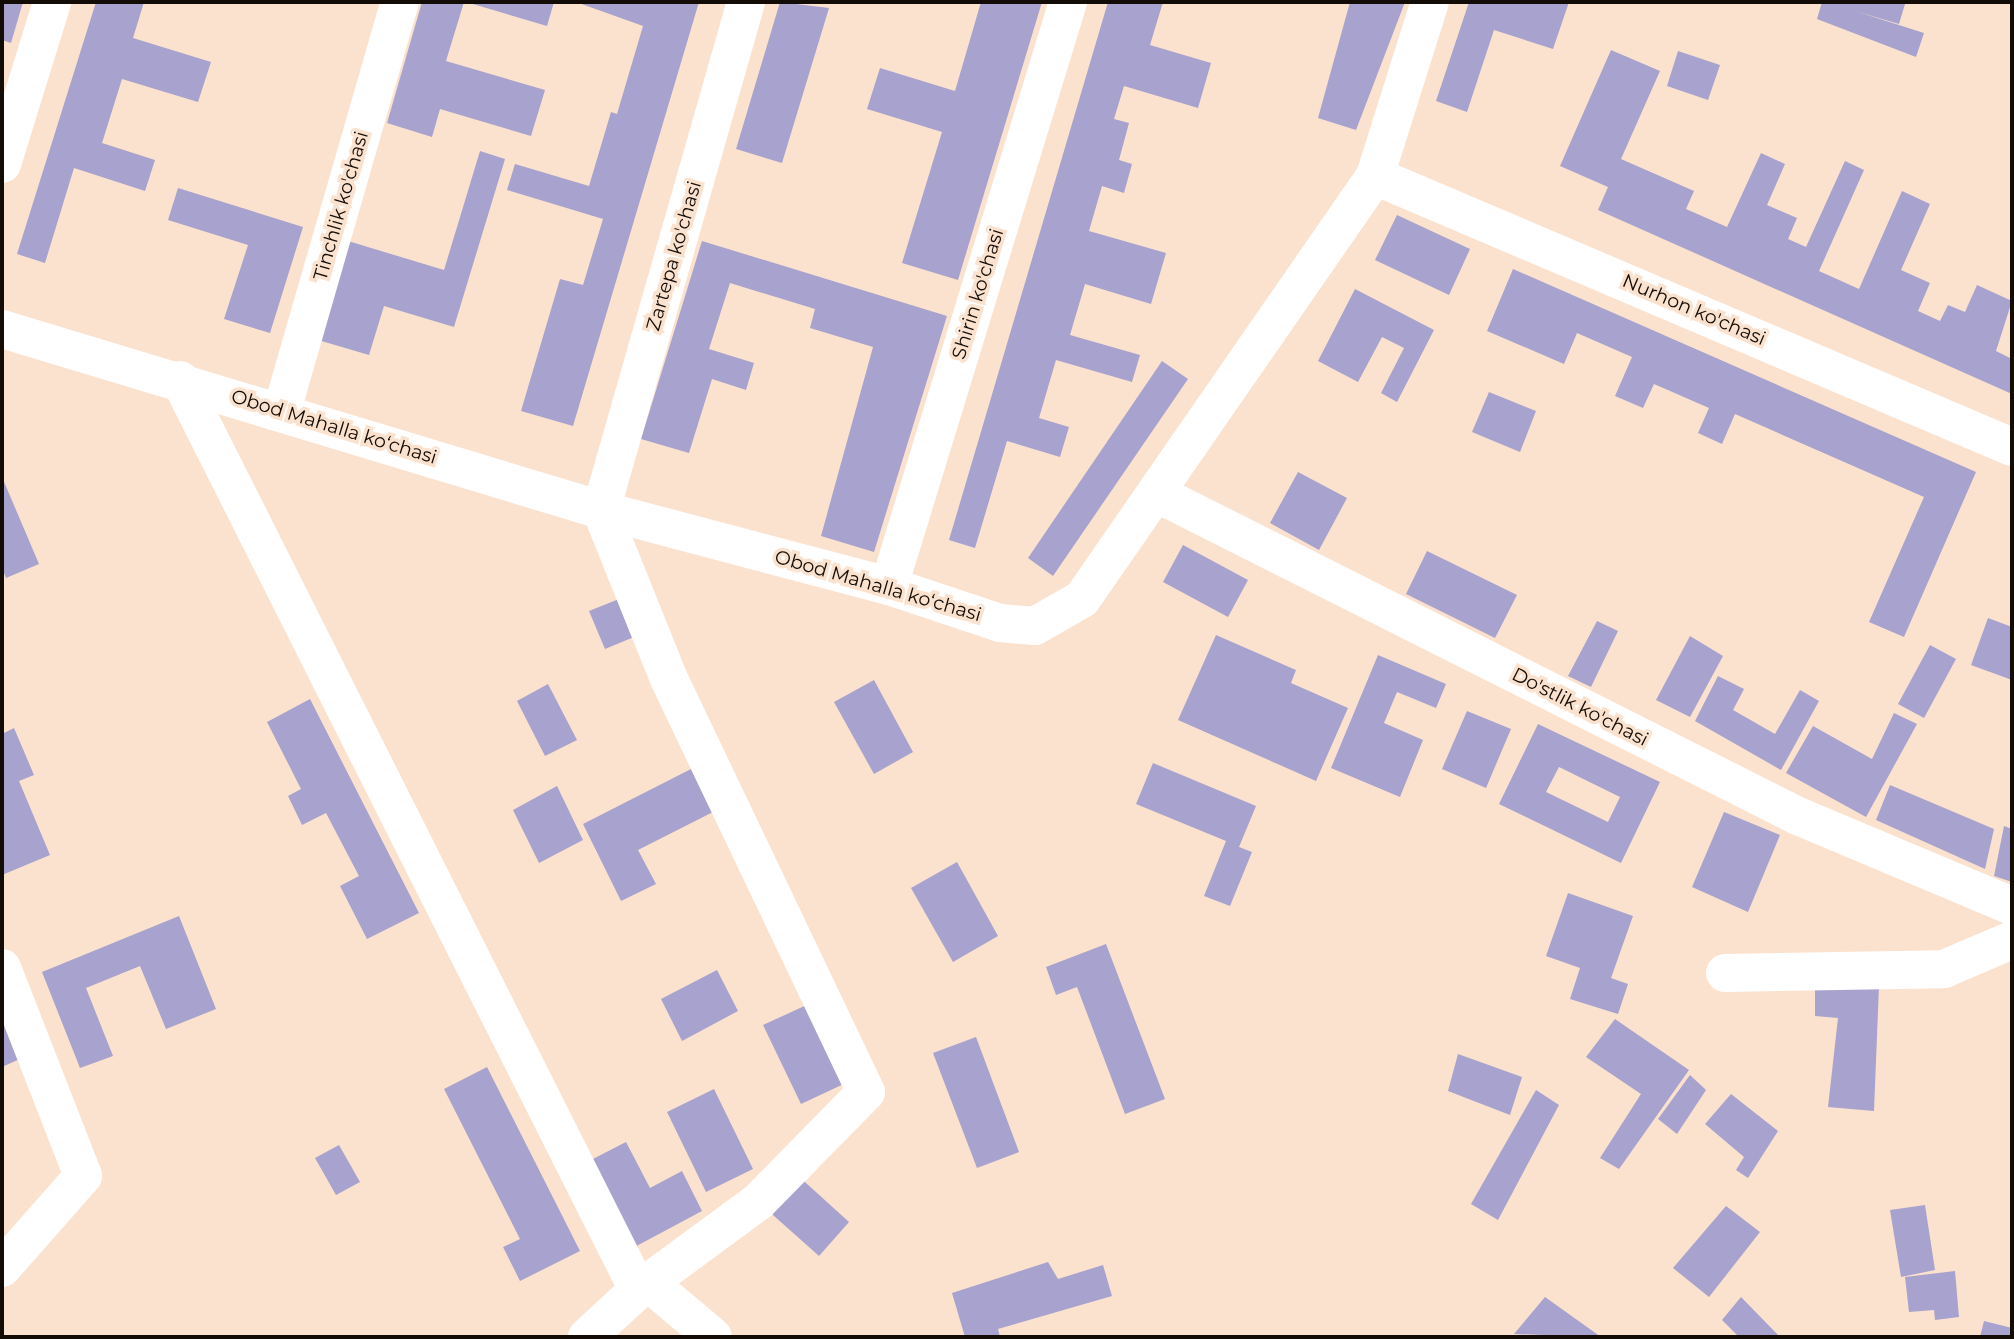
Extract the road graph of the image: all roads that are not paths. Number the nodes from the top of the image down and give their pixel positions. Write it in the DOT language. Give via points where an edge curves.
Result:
graph roads {
  1 [pos="52,2"];
  2 [pos="400,2"];
  3 [pos="746,2"];
  4 [pos="1068,2"];
  5 [pos="1430,2"];
  6 [pos="2,164"];
  7 [pos="1375,176"];
  8 [pos="2,329"];
  9 [pos="180,380"];
  10 [pos="282,410"];
  11 [pos="2012,447"];
  12 [pos="1156,493"];
  13 [pos="601,510"];
  14 [pos="889,586"];
  15 [pos="2012,905"];
  16 [pos="2012,940"];
  17 [pos="2,968"];
  18 [pos="1726,973"];
  19 [pos="2,1268"];
  20 [pos="643,1286"];
  21 [pos="587,1337"];
  22 [pos="713,1337"];
  1 -- 6 [label="street"];
  2 -- 10 [label="street, Tinchlik ko'chasi"];
  3 -- 13 [label="street, Zartepa ko'chasi"];
  4 -- 14 [label="street, Shirin ko'chasi"];
  5 -- 7 [label="street, Obod Mahalla ko‘chasi"];
  7 -- 11 [label="street, Nurhon ko'chasi"];
  7 -- 12 [label="street, Obod Mahalla ko‘chasi"];
  8 -- 9 [label="street, Obod Mahalla ko‘chasi"];
  9 -- 10 [label="street, Obod Mahalla ko‘chasi"];
  9 -- 20 [label="street"];
  10 -- 13 [label="street, Obod Mahalla ko‘chasi"];
  12 -- 14 [label="street, Obod Mahalla ko‘chasi" via="1082,599 1035,626 1000,622"];
  12 -- 15 [label="street, Do'stlik ko'chasi" via="1798,816"];
  13 -- 14 [label="street, Obod Mahalla ko‘chasi"];
  13 -- 20 [label="street" via="669,679 866,1092 758,1202"];
  16 -- 18 [label="street" via="1944,969"];
  17 -- 19 [label="street" via="83,1176"];
  20 -- 21 [label="street"];
  20 -- 22 [label="street"];
}
